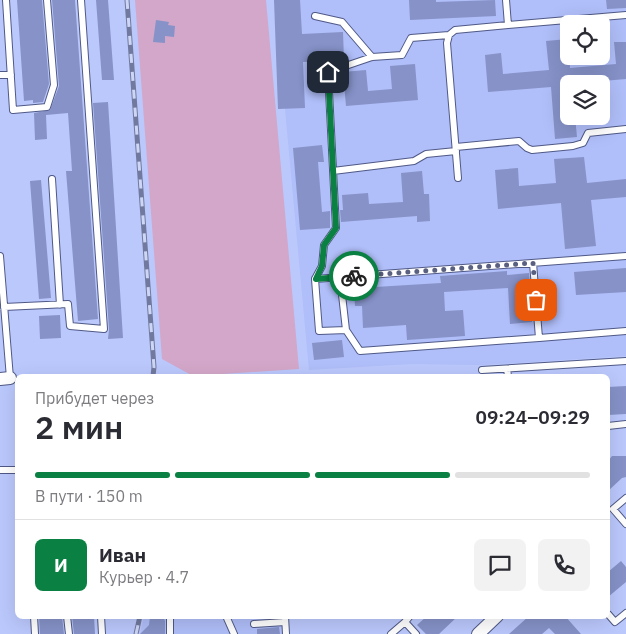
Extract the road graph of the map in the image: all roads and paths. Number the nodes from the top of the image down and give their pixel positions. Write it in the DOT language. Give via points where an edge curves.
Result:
graph roads {
  1 [pos="6,0"];
  2 [pos="47,0"];
  3 [pos="81,0"];
  4 [pos="506,0"];
  5 [pos="626,15"];
  6 [pos="315,16"];
  7 [pos="508,25"];
  8 [pos="449,35"];
  9 [pos="372,57"];
  10 [pos="0,75"];
  11 [pos="11,75"];
  12 [pos="626,129"];
  13 [pos="456,149"];
  14 [pos="333,171"];
  15 [pos="458,178"];
  16 [pos="52,179"];
  17 [pos="0,256"];
  18 [pos="626,256"];
  19 [pos="533,263"];
  20 [pos="340,277"];
  21 [pos="316,279"];
  22 [pos="60,305"];
  23 [pos="4,308"];
  24 [pos="3,317"];
  25 [pos="346,330"];
  26 [pos="626,332"];
  27 [pos="539,338"];
  28 [pos="626,361"];
  29 [pos="507,368"];
  30 [pos="482,370"];
  31 [pos="508,374"];
  32 [pos="5,379"];
  33 [pos="626,424"];
  34 [pos="610,426"];
  35 [pos="0,470"];
  36 [pos="14,470"];
  37 [pos="626,498"];
  38 [pos="626,524"];
  39 [pos="626,613"];
  40 [pos="610,616"];
  41 [pos="34,619"];
  42 [pos="68,619"];
  43 [pos="100,619"];
  44 [pos="170,619"];
  45 [pos="227,619"];
  46 [pos="285,619"];
  47 [pos="408,619"];
  48 [pos="494,619"];
  49 [pos="405,622"];
  50 [pos="254,624"];
  51 [pos="35,634"];
  52 [pos="69,634"];
  53 [pos="102,634"];
  54 [pos="170,634"];
  55 [pos="234,634"];
  56 [pos="286,634"];
  57 [pos="391,634"];
  58 [pos="416,634"];
  59 [pos="478,634"];
  1 -- 11 [label="lane"];
  2 -- 11 [label="lane" via="54,85 47,107 14,110"];
  3 -- 22 [label="lane" via="104,329 70,326 68,304"];
  4 -- 7 [label="lane"];
  5 -- 7 [label="lane"];
  6 -- 9 [label="lane" via="342,22"];
  7 -- 8 [label="lane" via="455,30"];
  8 -- 9 [label="lane" via="412,38 402,55"];
  8 -- 13 [label="lane"];
  9 -- 14 [label="lane" via="328,72"];
  10 -- 11 [label="lane"];
  12 -- 13 [label="lane" via="588,133 583,143 573,146 532,150 519,141"];
  13 -- 14 [label="lane" via="426,154 414,161"];
  13 -- 15 [label="lane"];
  14 -- 21 [label="lane" via="336,228 324,245 322,266"];
  16 -- 22 [label="lane"];
  17 -- 23 [label="lane"];
  18 -- 19 [label="lane"];
  19 -- 20 [label="lane"];
  19 -- 27 [label="lane"];
  20 -- 21 [label="lane"];
  20 -- 25 [label="lane"];
  21 -- 25 [label="lane" via="319,331"];
  22 -- 23 [label="lane"];
  23 -- 24 [label="lane"];
  24 -- 32 [label="lane"];
  25 -- 27 [label="lane" via="360,351"];
  26 -- 27 [label="lane"];
  28 -- 29 [label="lane"];
  29 -- 30 [label="lane"];
  29 -- 31 [label="lane"];
  33 -- 34 [label="lane"];
  35 -- 36 [label="lane"];
  37 -- 38 [label="lane" via="613,509"];
  39 -- 40 [label="lane" via="615,622"];
  41 -- 51 [label="lane"];
  42 -- 52 [label="lane"];
  43 -- 53 [label="lane"];
  44 -- 54 [label="lane"];
  45 -- 55 [label="lane"];
  46 -- 50 [label="lane"];
  46 -- 56 [label="lane"];
  47 -- 49 [label="lane"];
  48 -- 59 [label="street"];
  49 -- 57 [label="lane"];
  49 -- 58 [label="lane"];
}
